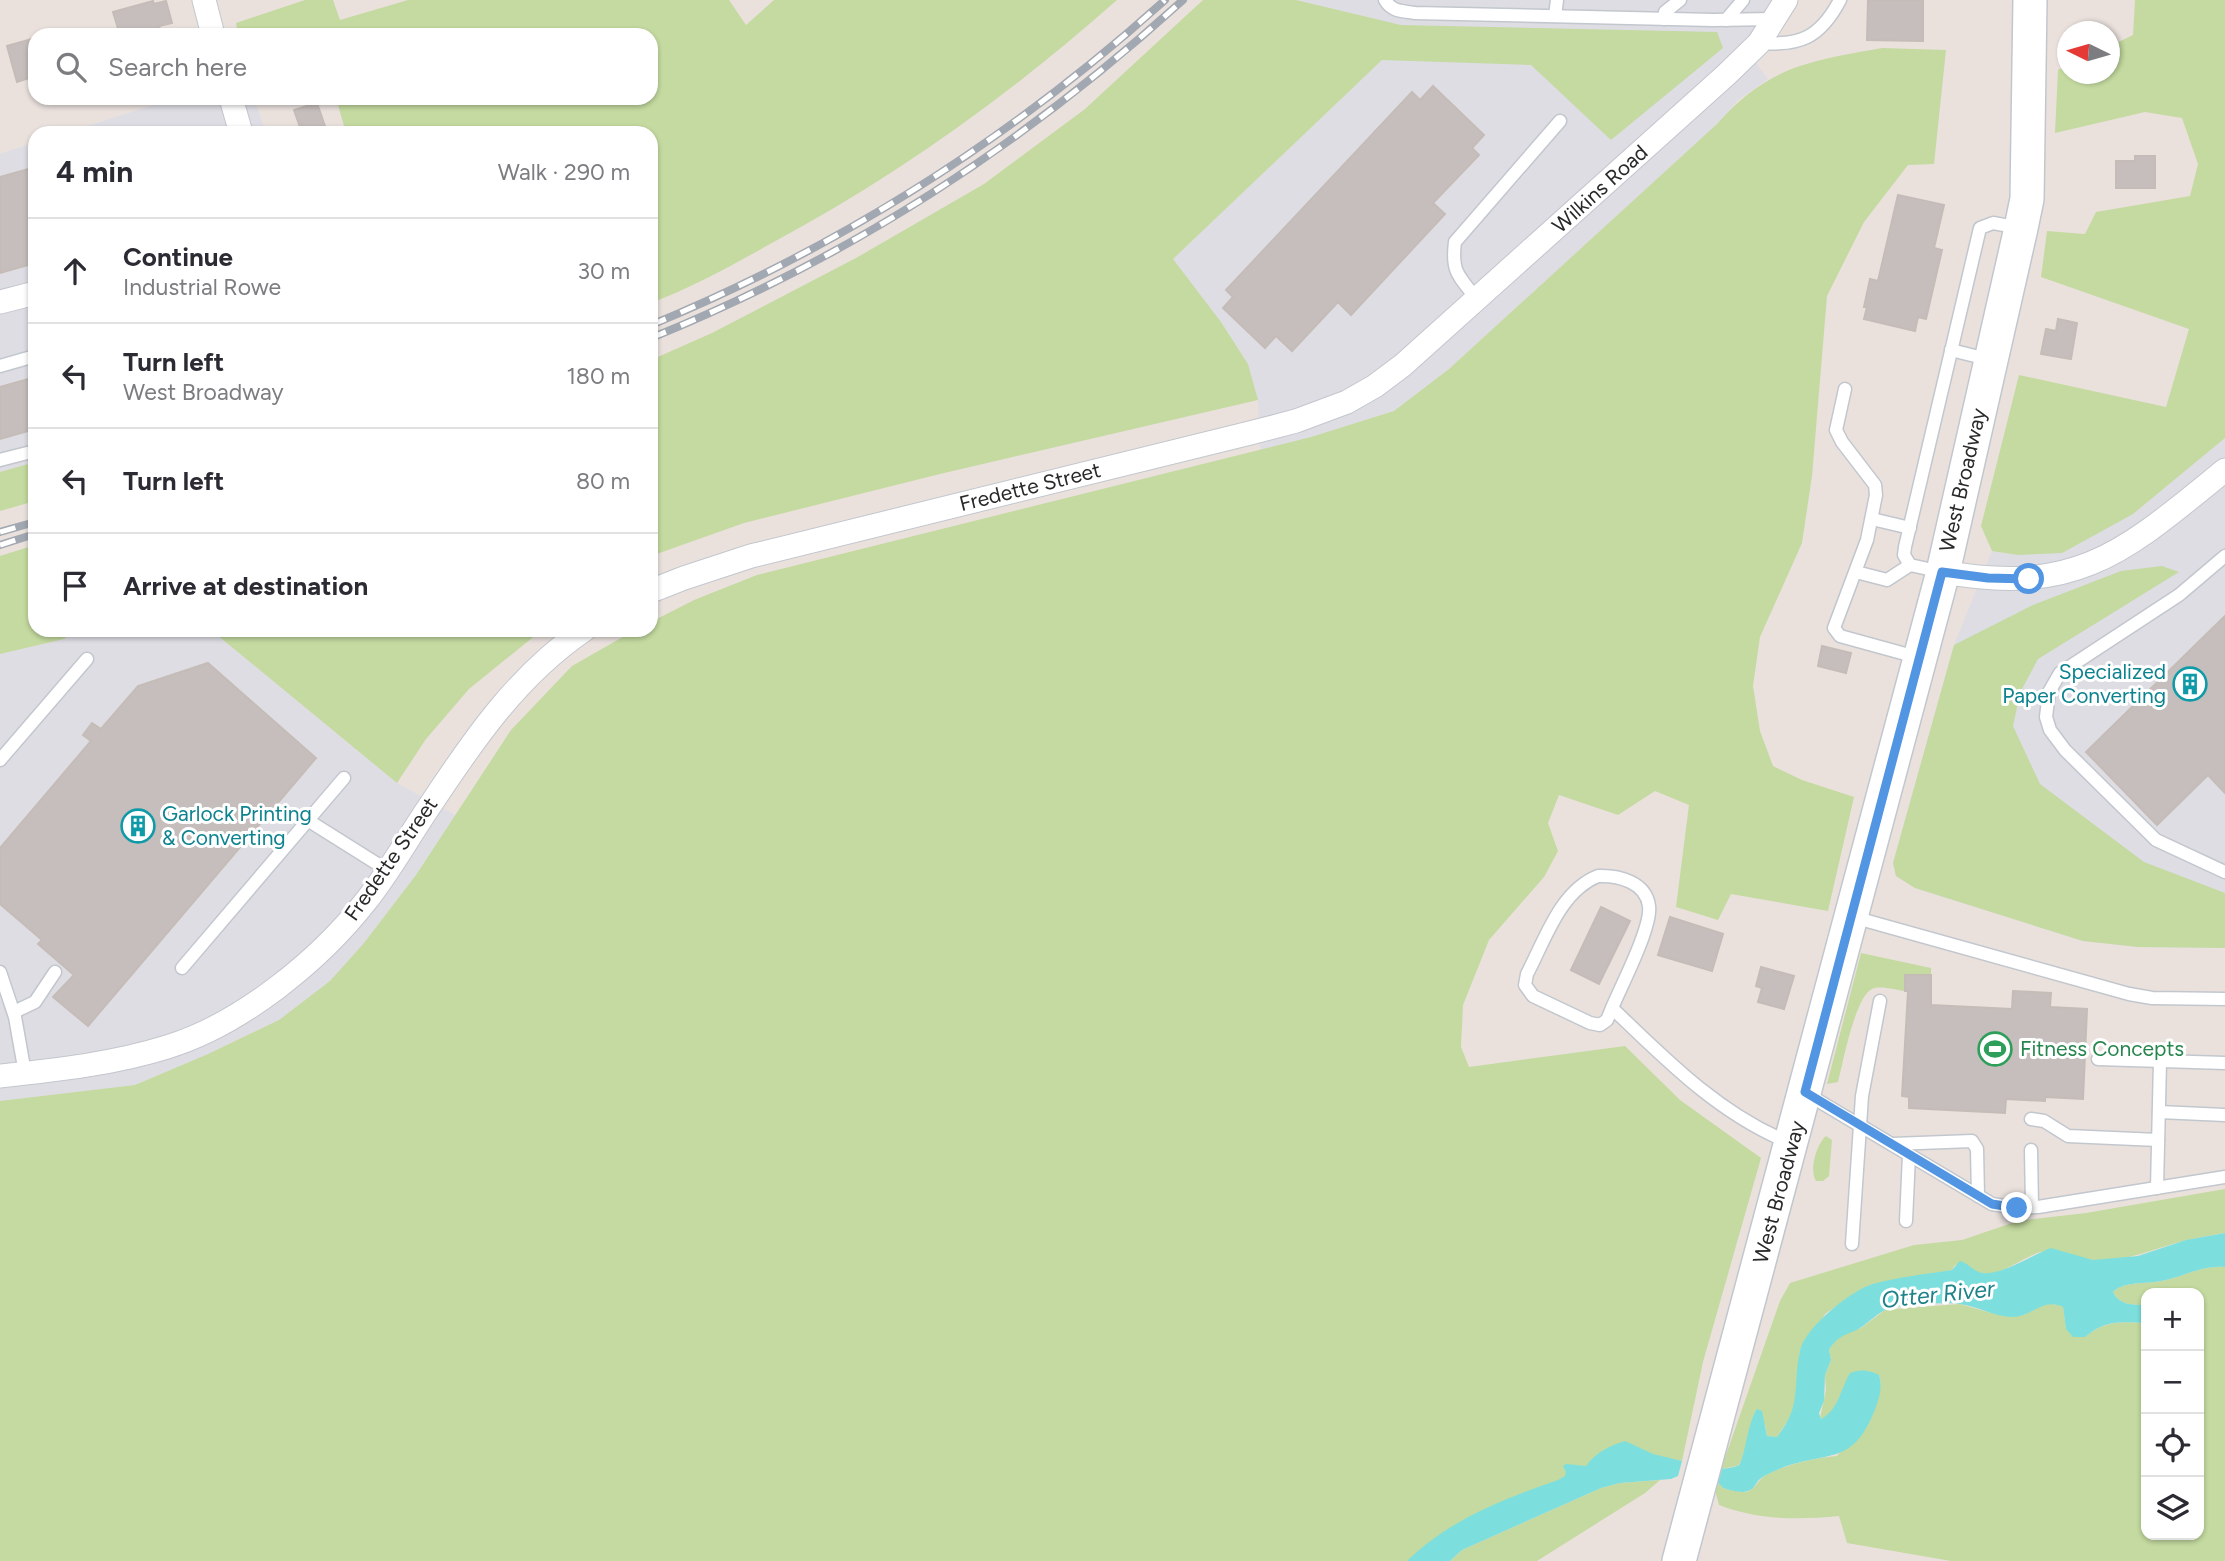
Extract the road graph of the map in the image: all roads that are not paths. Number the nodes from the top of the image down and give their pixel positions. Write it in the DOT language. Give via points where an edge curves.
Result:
graph roads {
  1 [pos="204,0"];
  2 [pos="1385,0"];
  3 [pos="1556,0"];
  4 [pos="1680,0"];
  5 [pos="1744,0"];
  6 [pos="1840,0"];
  7 [pos="2030,0"];
  8 [pos="1780,10"];
  9 [pos="1555,16"];
  10 [pos="1664,19"];
  11 [pos="1726,20"];
  12 [pos="211,28"];
  13 [pos="1759,43"];
  14 [pos="233,105"];
  15 [pos="1560,121"];
  16 [pos="239,126"];
  17 [pos="2021,228"];
  18 [pos="28,295"];
  19 [pos="1477,299"];
  20 [pos="0,302"];
  21 [pos="1951,350"];
  22 [pos="28,358"];
  23 [pos="1991,360"];
  24 [pos="0,366"];
  25 [pos="1401,367"];
  26 [pos="1845,389"];
  27 [pos="28,453"];
  28 [pos="0,460"];
  29 [pos="2225,470"];
  30 [pos="1872,519"];
  31 [pos="1910,528"];
  32 [pos="2225,556"];
  33 [pos="1910,565"];
  34 [pos="1856,572"];
  35 [pos="1942,572"];
  36 [pos="658,588"];
  37 [pos="575,637"];
  38 [pos="1920,658"];
  39 [pos="87,659"];
  40 [pos="0,760"];
  41 [pos="344,778"];
  42 [pos="309,821"];
  43 [pos="387,870"];
  44 [pos="2225,872"];
  45 [pos="1852,917"];
  46 [pos="182,968"];
  47 [pos="0,972"];
  48 [pos="55,972"];
  49 [pos="5,994"];
  50 [pos="2225,999"];
  51 [pos="1880,1001"];
  52 [pos="1612,1008"];
  53 [pos="14,1013"];
  54 [pos="2098,1059"];
  55 [pos="2160,1061"];
  56 [pos="2225,1063"];
  57 [pos="26,1073"];
  58 [pos="0,1076"];
  59 [pos="1805,1092"];
  60 [pos="2159,1112"];
  61 [pos="2225,1115"];
  62 [pos="2031,1119"];
  63 [pos="1859,1125"];
  64 [pos="2158,1140"];
  65 [pos="1792,1143"];
  66 [pos="1891,1144"];
  67 [pos="2031,1150"];
  68 [pos="1909,1155"];
  69 [pos="2225,1177"];
  70 [pos="2157,1188"];
  71 [pos="1978,1196"];
  72 [pos="2032,1208"];
  73 [pos="1906,1221"];
  74 [pos="1852,1244"];
  75 [pos="1684,1558"];
  1 -- 12 [label="street"];
  2 -- 9 [label="lane" via="1389,7 1415,13"];
  3 -- 9 [label="lane"];
  4 -- 10 [label="lane" via="1665,12"];
  5 -- 11 [label="lane"];
  6 -- 13 [label="lane" via="1825,24 1810,36 1788,44"];
  7 -- 17 [label="main road, West Broadway" via="2027,199"];
  8 -- 11 [label="lane"];
  8 -- 13 [label="street, Wilkins Road"];
  9 -- 10 [label="lane"];
  10 -- 11 [label="lane"];
  13 -- 19 [label="street, Wilkins Road"];
  14 -- 16 [label="street"];
  15 -- 19 [label="lane" via="1455,242 1452,261"];
  17 -- 21 [label="lane" via="1993,223 1980,228"];
  17 -- 23 [label="main road, West Broadway"];
  18 -- 20 [label="street"];
  19 -- 25 [label="street, Wilkins Road"];
  21 -- 23 [label="lane"];
  21 -- 31 [label="lane"];
  22 -- 24 [label="lane"];
  23 -- 35 [label="main road, West Broadway"];
  25 -- 36 [label="street, Fredette Street" via="1360,395 1296,421 751,556"];
  26 -- 30 [label="lane" via="1836,430 1877,490"];
  27 -- 28 [label="lane"];
  29 -- 35 [label="street" via="2148,532 2083,567 2017,579"];
  30 -- 31 [label="lane"];
  30 -- 34 [label="lane"];
  31 -- 33 [label="lane" via="1904,555"];
  32 -- 44 [label="lane" via="2179,596 2060,673 2049,692 2046,717 2065,750 2156,840"];
  33 -- 34 [label="lane" via="1887,579"];
  33 -- 35 [label="lane"];
  34 -- 38 [label="lane" via="1834,623 1836,633"];
  35 -- 38 [label="main road, West Broadway"];
  37 -- 43 [label="street, Fredette Street" via="535,669 496,711"];
  38 -- 45 [label="main road, West Broadway"];
  39 -- 40 [label="lane"];
  41 -- 42 [label="lane"];
  42 -- 43 [label="lane"];
  42 -- 46 [label="lane"];
  43 -- 57 [label="street, Fredette Street" via="366,901 308,963 224,1021 170,1047 133,1057"];
  45 -- 50 [label="lane" via="2129,994"];
  45 -- 59 [label="main road, West Broadway"];
  47 -- 49 [label="lane"];
  48 -- 53 [label="lane" via="35,1002"];
  49 -- 53 [label="lane"];
  51 -- 63 [label="lane"];
  52 -- 52 [label="lane" via="1649,907 1636,885 1620,877 1598,876 1577,888 1565,903 1525,985 1533,996 1591,1023 1604,1024"];
  52 -- 65 [label="lane" via="1713,1099 1746,1122"];
  53 -- 57 [label="lane"];
  54 -- 55 [label="lane"];
  55 -- 56 [label="lane"];
  55 -- 60 [label="lane"];
  57 -- 58 [label="street, Fredette Street"];
  59 -- 63 [label="lane"];
  59 -- 65 [label="main road, West Broadway"];
  60 -- 61 [label="lane"];
  60 -- 64 [label="lane"];
  62 -- 64 [label="lane" via="2044,1121 2068,1136"];
  63 -- 66 [label="lane"];
  63 -- 74 [label="lane"];
  64 -- 70 [label="lane"];
  65 -- 75 [label="main road, West Broadway"];
  66 -- 68 [label="lane"];
  66 -- 71 [label="lane" via="1972,1141 1977,1149"];
  67 -- 72 [label="lane"];
  68 -- 71 [label="lane"];
  68 -- 73 [label="lane"];
  69 -- 70 [label="lane"];
  70 -- 72 [label="lane"];
  71 -- 72 [label="lane" via="1992,1204"];
}
